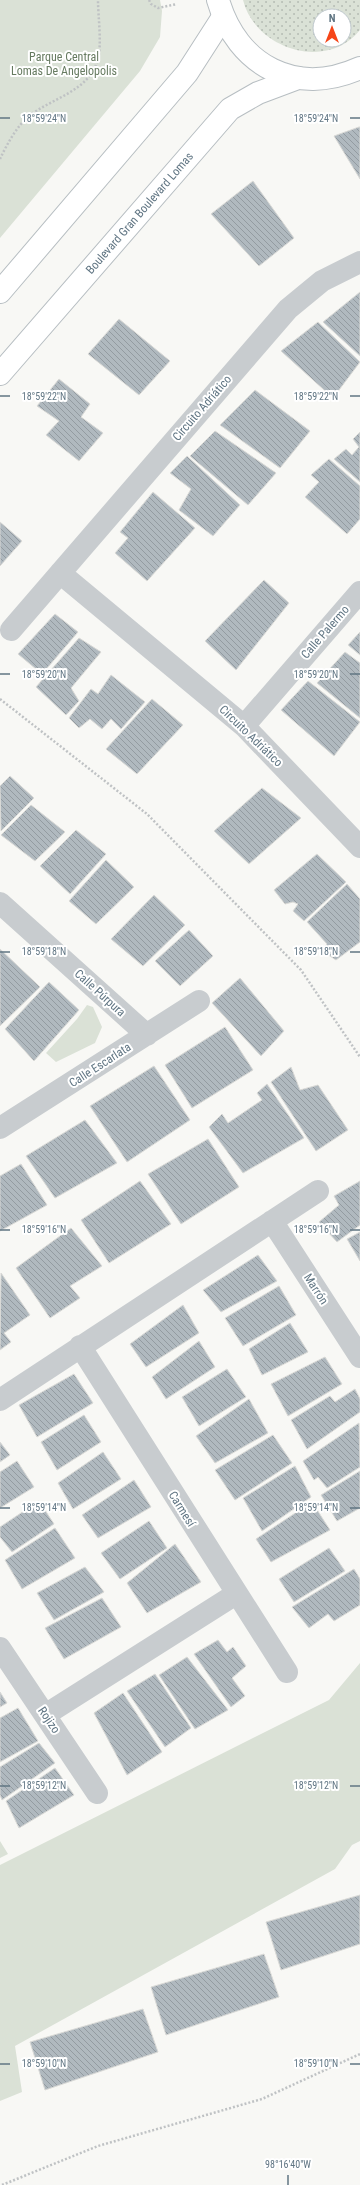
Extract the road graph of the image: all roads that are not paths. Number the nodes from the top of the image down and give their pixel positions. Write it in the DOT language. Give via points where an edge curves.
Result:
graph roads {
  1 [pos="220,9"];
  2 [pos="360,68"];
  3 [pos="298,78"];
  4 [pos="360,262"];
  5 [pos="0,292"];
  6 [pos="0,374"];
  7 [pos="60,573"];
  8 [pos="360,592"];
  9 [pos="11,630"];
  10 [pos="244,726"];
  11 [pos="360,847"];
  12 [pos="0,903"];
  13 [pos="199,1001"];
  14 [pos="147,1035"];
  15 [pos="0,1128"];
  16 [pos="318,1191"];
  17 [pos="272,1221"];
  18 [pos="80,1346"];
  19 [pos="360,1357"];
  20 [pos="0,1400"];
  21 [pos="236,1594"];
  22 [pos="0,1648"];
  23 [pos="287,1672"];
  24 [pos="45,1715"];
  25 [pos="97,1793"];
  1 -- 3 [label="main road" via="232,35 250,55 278,72"];
  1 -- 5 [label="main road" via="187,73"];
  2 -- 3 [label="main road" via="331,78"];
  3 -- 6 [label="main road, Boulevard Gran Boulevard Lomas" via="258,93 230,109"];
  4 -- 7 [label="street, Circuito Adriático" via="322,281 288,309"];
  7 -- 9 [label="street, Circuito Adriático"];
  7 -- 10 [label="street, Circuito Adriático"];
  8 -- 10 [label="street, Calle Palermo"];
  10 -- 11 [label="street, Circuito Adriático"];
  12 -- 14 [label="street, Calle Púrpura"];
  13 -- 14 [label="street, Calle Escarlata"];
  14 -- 15 [label="street, Calle Escarlata"];
  16 -- 17 [label="street"];
  17 -- 18 [label="street"];
  17 -- 19 [label="street, Marrón"];
  18 -- 20 [label="street"];
  18 -- 21 [label="street, Carmesí"];
  21 -- 23 [label="street, Carmesí"];
  21 -- 24 [label="street"];
  22 -- 24 [label="street, Rojizo"];
  24 -- 25 [label="street, Rojizo"];
}
